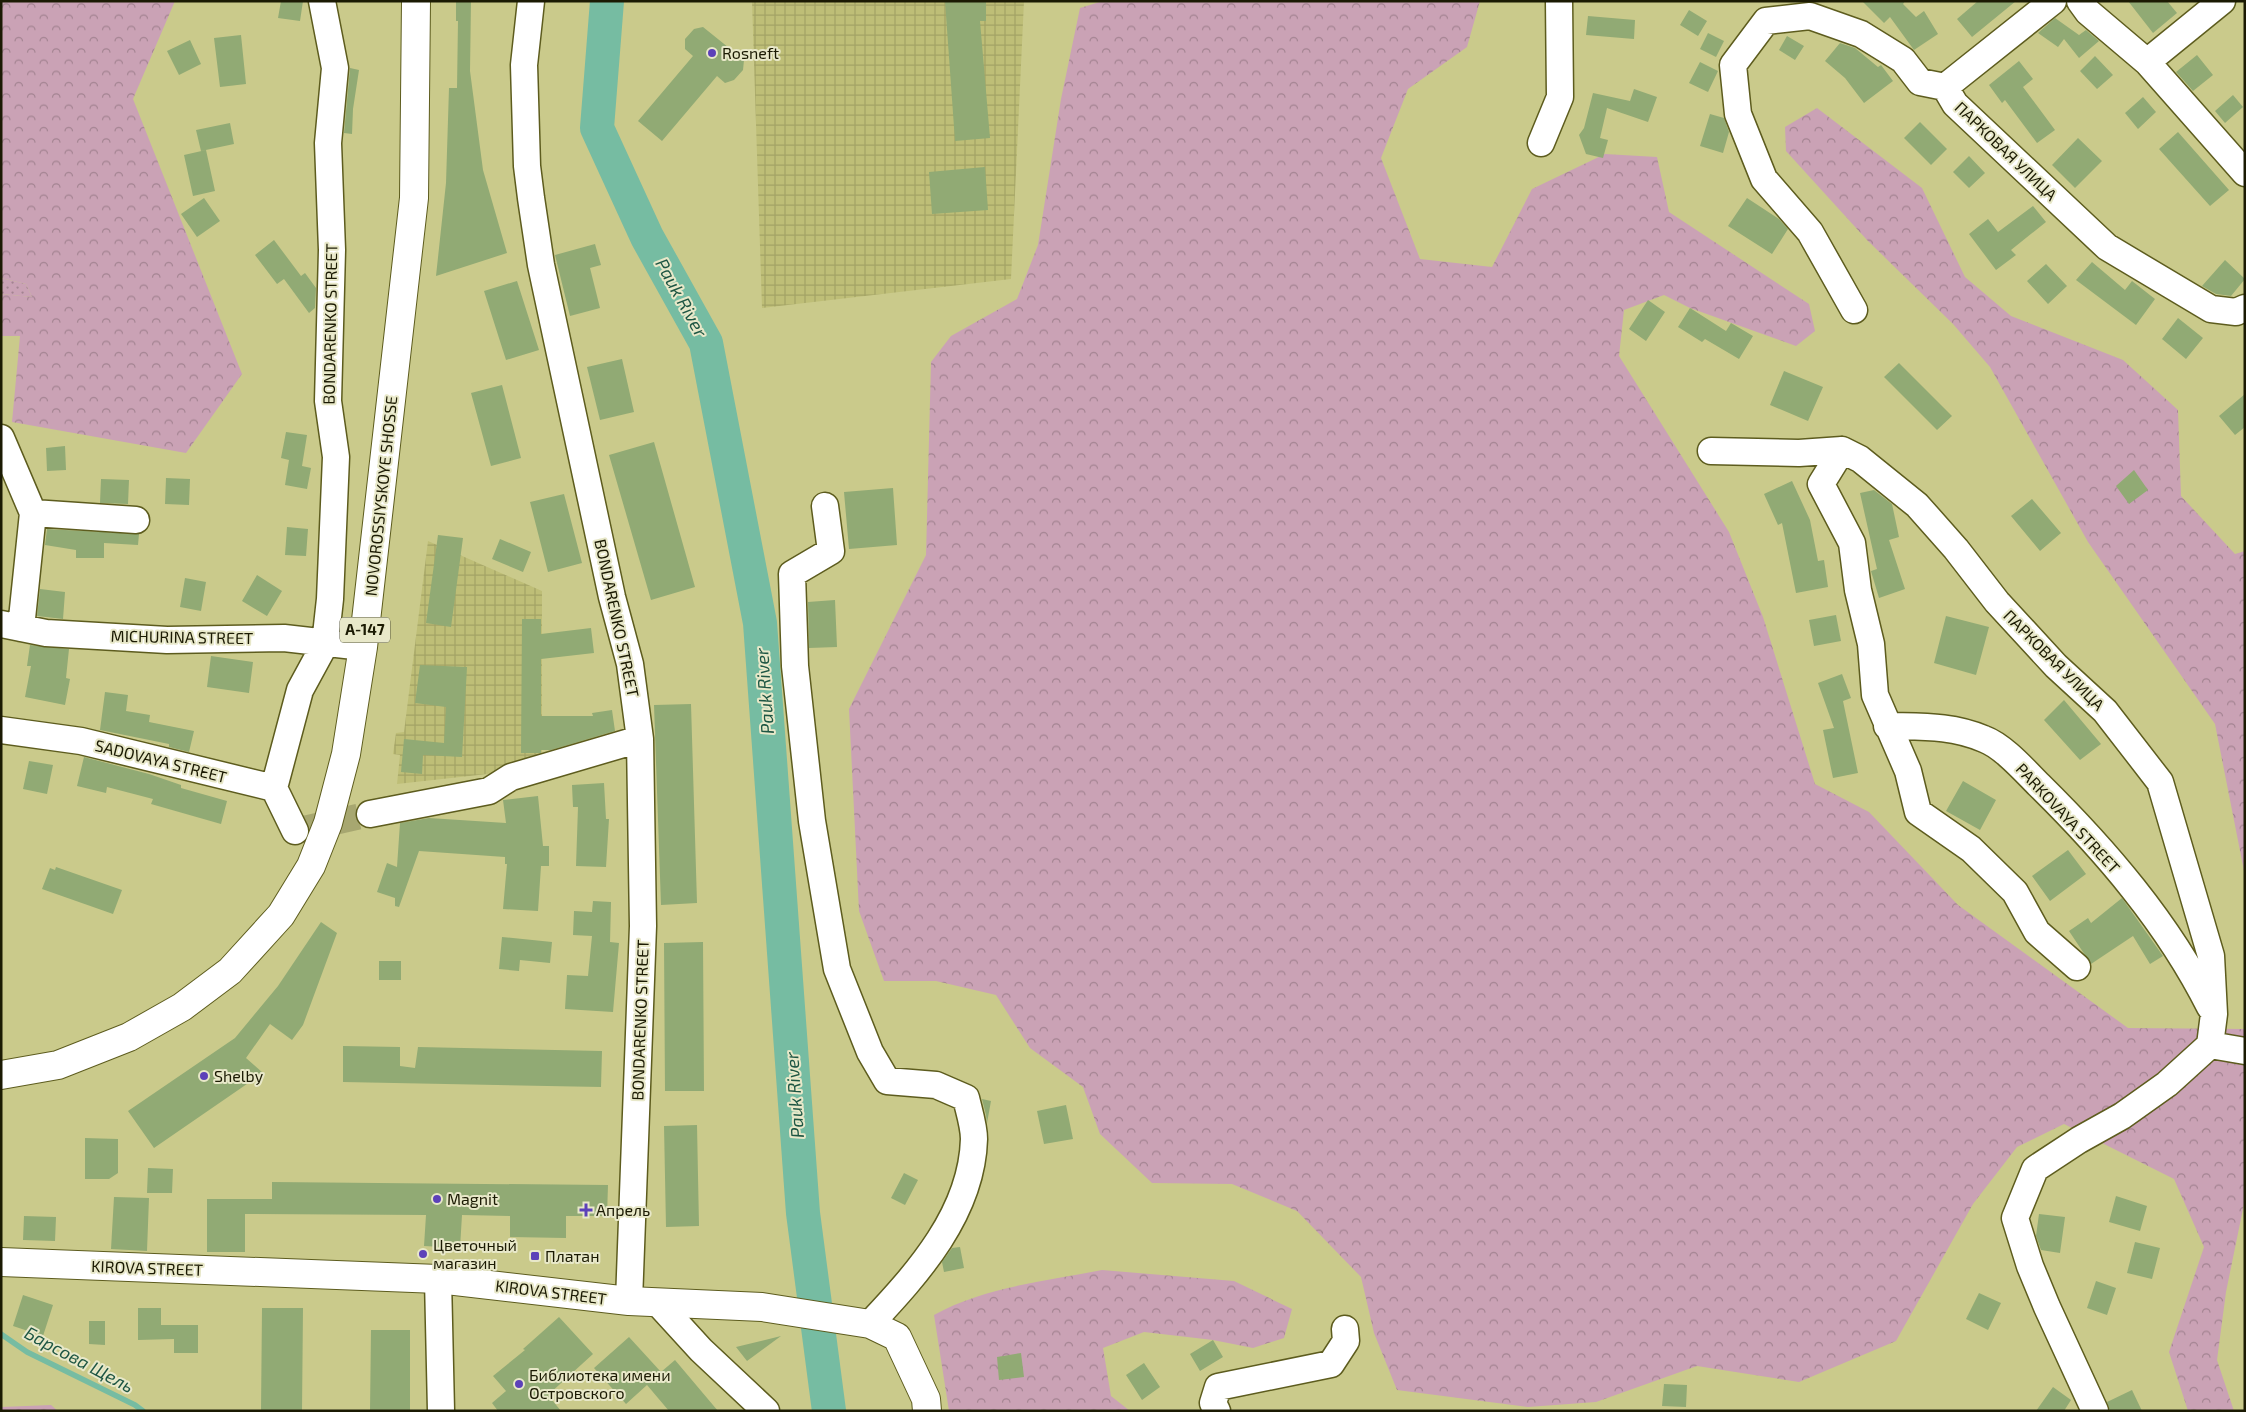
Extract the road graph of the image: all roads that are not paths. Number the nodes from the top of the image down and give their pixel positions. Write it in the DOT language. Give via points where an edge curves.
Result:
graph roads {
  1 [pos="322,1"];
  2 [pos="416,1"];
  3 [pos="531,1"];
  4 [pos="1559,1"];
  5 [pos="2053,1"];
  6 [pos="2080,1"];
  7 [pos="2222,1"];
  8 [pos="2147,62"];
  9 [pos="1944,86"];
  10 [pos="1541,143"];
  11 [pos="2245,173"];
  12 [pos="2245,308"];
  13 [pos="1854,310"];
  14 [pos="1,438"];
  15 [pos="1842,450"];
  16 [pos="1710,451"];
  17 [pos="825,506"];
  18 [pos="33,513"];
  19 [pos="136,520"];
  20 [pos="11,626"];
  21 [pos="325,644"];
  22 [pos="364,647"];
  23 [pos="1887,726"];
  24 [pos="1,730"];
  25 [pos="640,738"];
  26 [pos="274,788"];
  27 [pos="370,814"];
  28 [pos="295,831"];
  29 [pos="2077,967"];
  30 [pos="2214,1014"];
  31 [pos="2210,1045"];
  32 [pos="2245,1051"];
  33 [pos="1,1075"];
  34 [pos="1,1262"];
  35 [pos="438,1279"];
  36 [pos="629,1301"];
  37 [pos="658,1303"];
  38 [pos="870,1324"];
  39 [pos="1345,1329"];
  40 [pos="441,1411"];
  41 [pos="766,1411"];
  42 [pos="927,1411"];
  43 [pos="1217,1411"];
  44 [pos="2095,1411"];
  1 -- 21 [label="street, BONDARENKO STREET" via="335,68 328,143 332,250 328,401 336,457"];
  2 -- 22 [label="main road, NOVOROSSIYSKOYE SHOSSE / А-147" via="414,198"];
  3 -- 25 [label="street, BONDARENKO STREET" via="524,65 531,198 543,275 612,597 630,664"];
  4 -- 10 [label="street" via="1560,97"];
  5 -- 9 [label="street"];
  6 -- 8 [label="street" via="2088,12"];
  7 -- 8 [label="street"];
  8 -- 11 [label="street"];
  9 -- 12 [label="street, ПАРКОВАЯ УЛИЦА" via="1956,104 2107,247 2211,309 2236,312"];
  9 -- 13 [label="street, ПАРКОВАЯ УЛИЦА" via="1920,82 1903,60 1853,31 1810,16 1766,21 1733,65 1738,114 1764,179 1810,232"];
  14 -- 18 [label="street"];
  15 -- 16 [label="street" via="1799,453"];
  15 -- 23 [label="street" via="1821,484 1852,543 1858,590 1871,644 1875,695"];
  15 -- 30 [label="street, ПАРКОВАЯ УЛИЦА" via="1860,459 1917,505 1997,602 2056,666 2105,711 2160,782 2211,956"];
  17 -- 38 [label="street" via="831,550 792,574 795,666 812,822 837,969 870,1052 887,1081 936,1085 966,1098 974,1138 970,1176 947,1227 923,1265"];
  18 -- 19 [label="street"];
  18 -- 20 [label="street"];
  20 -- 21 [label="street, MICHURINA STREET" via="46,633 158,639 284,638"];
  21 -- 22 [label="street, MICHURINA STREET"];
  21 -- 26 [label="street, BONDARENKO STREET" via="300,690"];
  22 -- 33 [label="main road, NOVOROSSIYSKOYE SHOSSE / А-147" via="346,754 328,822 311,866 281,915 230,972 175,1011 129,1037 58,1065"];
  23 -- 29 [label="street" via="1908,771 1918,812 1971,849 2015,892 2037,932"];
  23 -- 30 [label="street, PARKOVAYA STREET" via="1948,727 1986,739 2015,761 2100,847 2173,941"];
  24 -- 26 [label="street, SADOVAYA STREET" via="90,743"];
  25 -- 27 [label="street" via="511,777 489,791"];
  25 -- 36 [label="street, BONDARENKO STREET" via="643,926"];
  26 -- 28 [label="street"];
  30 -- 31 [label="street, ПАРКОВАЯ УЛИЦА"];
  31 -- 32 [label="street"];
  31 -- 44 [label="street" via="2160,1090 2035,1169 2015,1218 2030,1266"];
  34 -- 35 [label="main road, KIROVA STREET"];
  35 -- 36 [label="main road, KIROVA STREET"];
  35 -- 40 [label="street"];
  36 -- 37 [label="main road, KIROVA STREET"];
  37 -- 38 [label="main road, KIROVA STREET" via="762,1308"];
  37 -- 41 [label="street" via="701,1350"];
  38 -- 42 [label="main road, KIROVA STREET" via="897,1337 926,1398"];
  39 -- 43 [label="street" via="1346,1341 1331,1364 1218,1387 1212,1403"];
}
